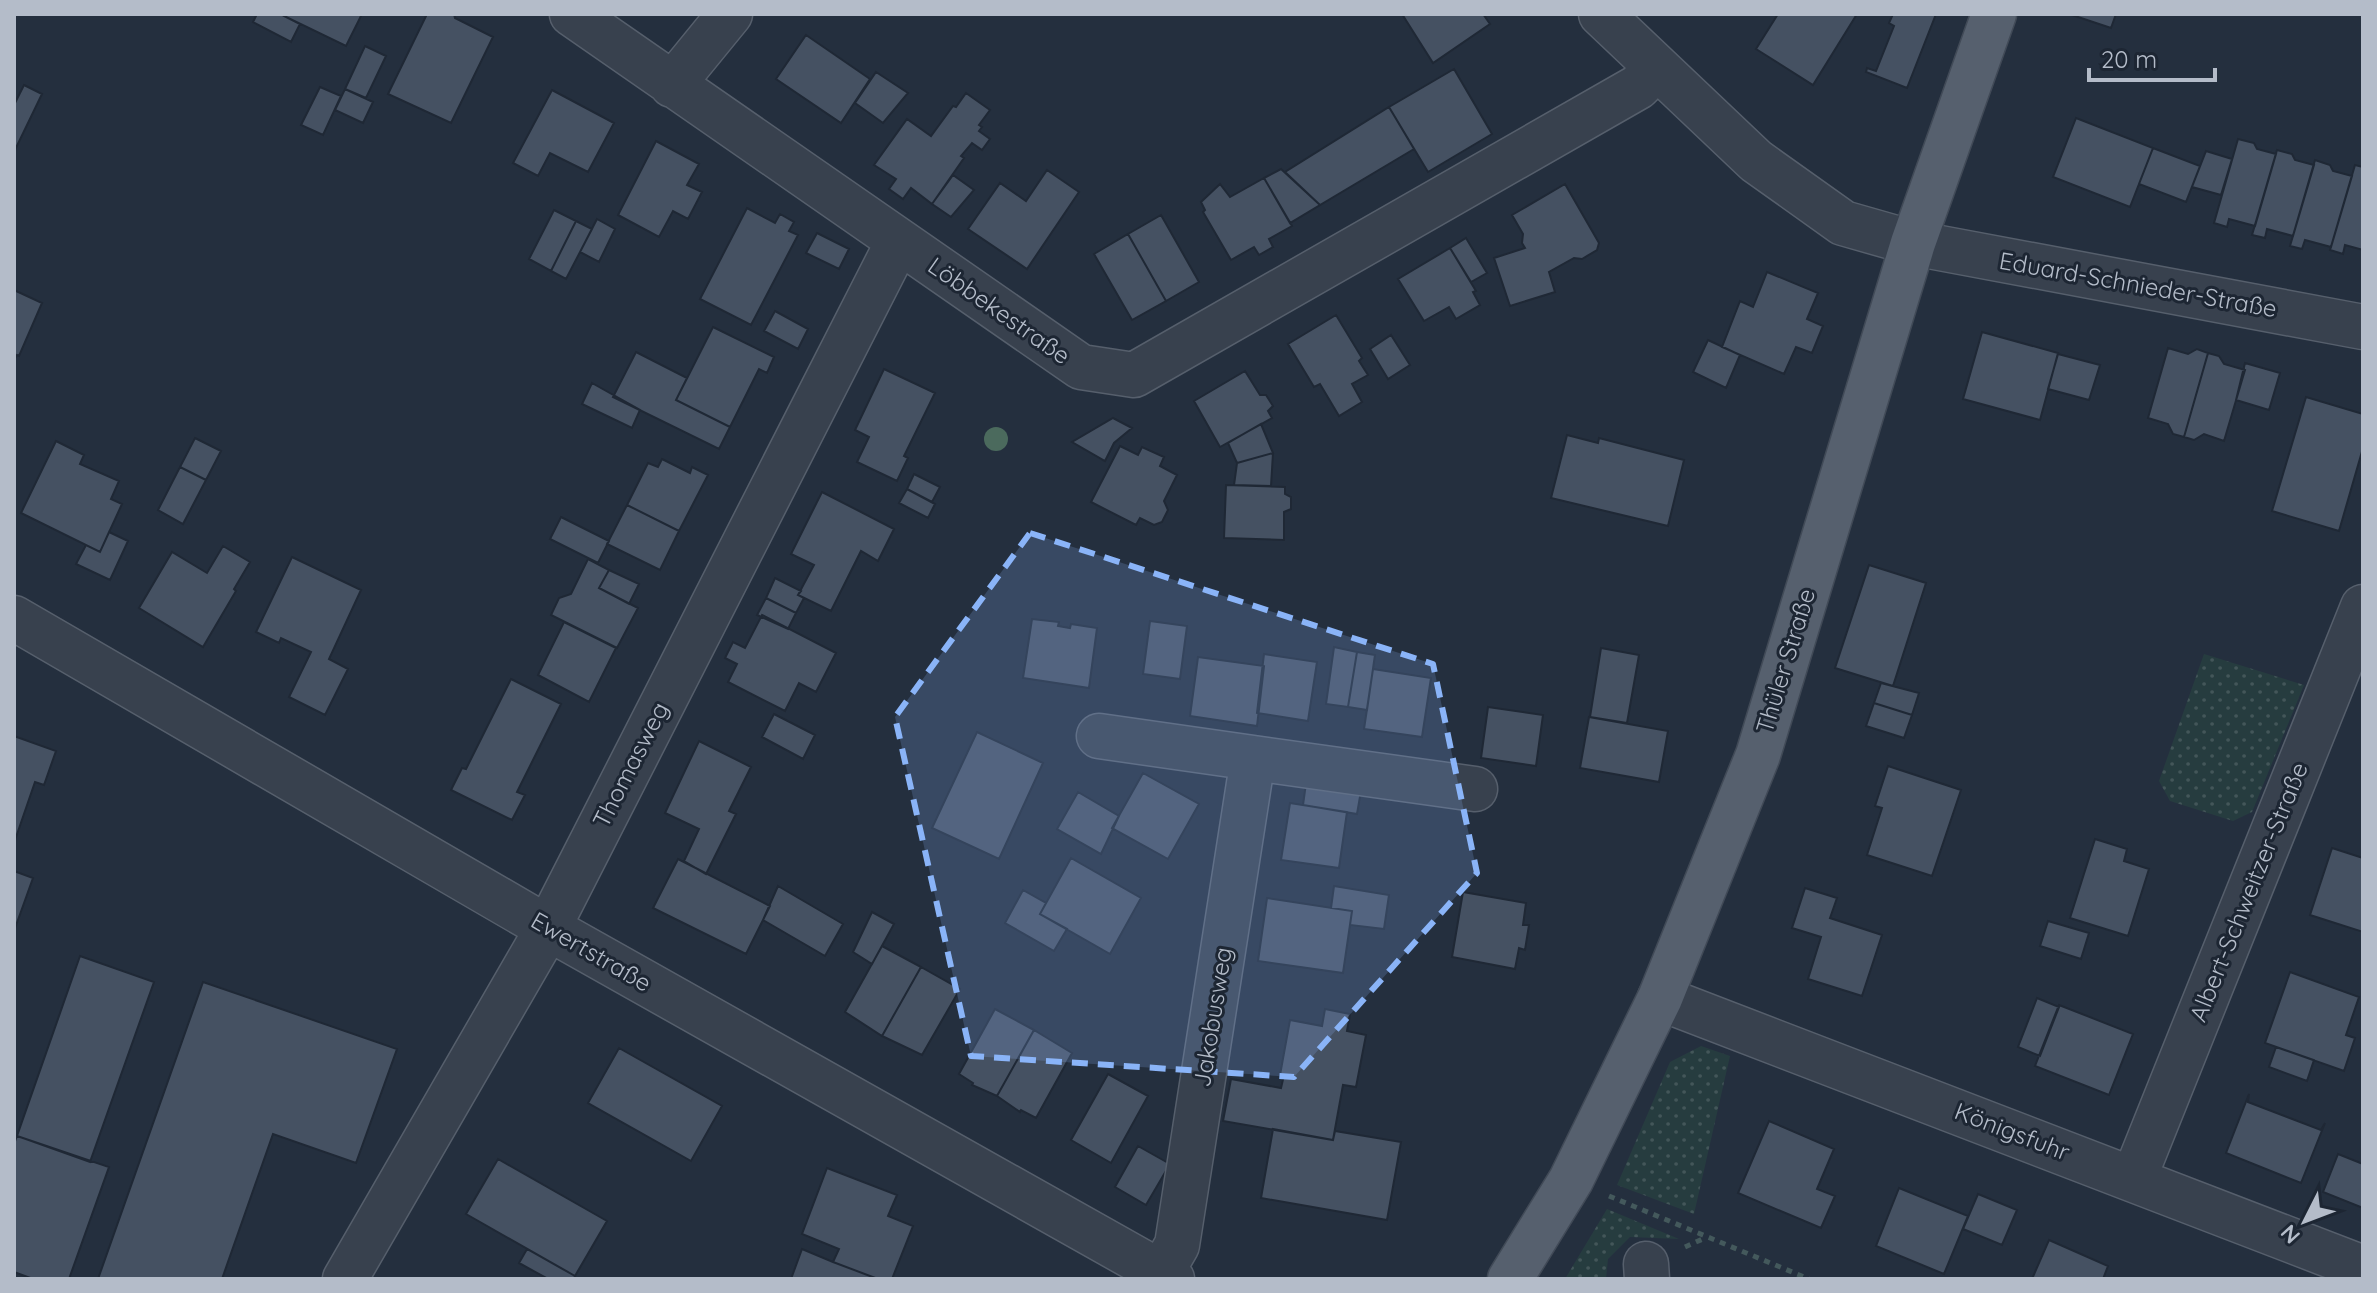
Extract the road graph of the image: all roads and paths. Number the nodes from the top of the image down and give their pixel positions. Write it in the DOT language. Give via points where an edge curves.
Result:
graph roads {
  1 [pos="572,14"];
  2 [pos="730,14"];
  3 [pos="1601,14"];
  4 [pos="1994,14"];
  5 [pos="1657,68"];
  6 [pos="672,85"];
  7 [pos="898,242"];
  8 [pos="1913,243"];
  9 [pos="2363,327"];
  10 [pos="2363,607"];
  11 [pos="14,618"];
  12 [pos="1099,736"];
  13 [pos="1253,758"];
  14 [pos="1475,789"];
  15 [pos="548,928"];
  16 [pos="1660,998"];
  17 [pos="2134,1178"];
  18 [pos="1571,1180"];
  19 [pos="2363,1268"];
  20 [pos="1166,1276"];
  21 [pos="345,1279"];
  22 [pos="1510,1279"];
  23 [pos="1809,1279"];
  1 -- 6 [label="street, Löbbekestraße"];
  2 -- 6 [label="street"];
  3 -- 5 [label="street, Eduard-Schnieder-Straße"];
  4 -- 8 [label="main road, Thüler Straße"];
  5 -- 7 [label="street, Löbbekestraße" via="1638,87 1134,375 1081,367"];
  5 -- 8 [label="street, Eduard-Schnieder-Straße" via="1756,161 1843,223"];
  6 -- 7 [label="street, Löbbekestraße"];
  7 -- 15 [label="street, Thomasweg"];
  8 -- 9 [label="street, Eduard-Schnieder-Straße"];
  8 -- 16 [label="main road, Thüler Straße" via="1758,755"];
  10 -- 17 [label="street, Albert-Schweitzer-Straße"];
  11 -- 15 [label="street, Ewertstraße"];
  12 -- 13 [label="street"];
  13 -- 14 [label="street"];
  13 -- 20 [label="street, Jakobusweg" via="1177,1245"];
  15 -- 20 [label="street, Ewertstraße"];
  15 -- 21 [label="street, Thomasweg"];
  16 -- 17 [label="street, Königsfuhr"];
  16 -- 18 [label="main road, Thüler Straße"];
  17 -- 19 [label="street, Königsfuhr"];
  18 -- 22 [label="main road, Thüler Straße"];
  18 -- 23 [label="path"];
}
